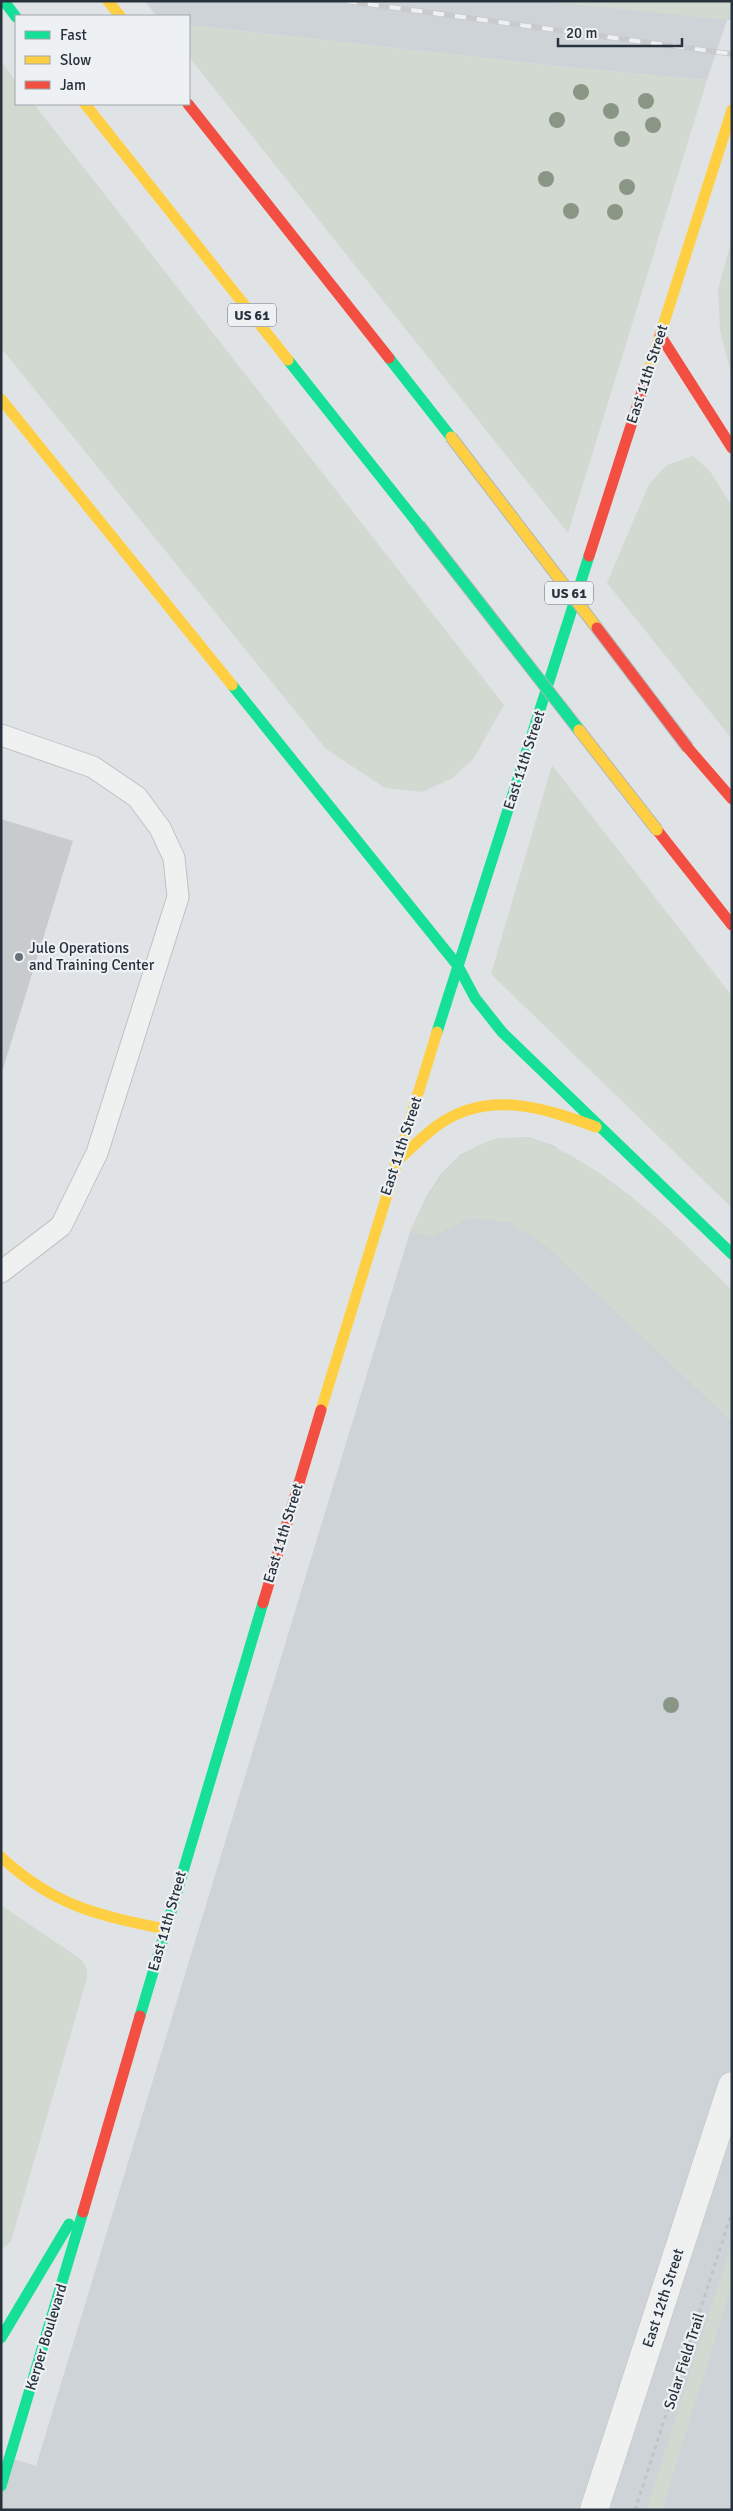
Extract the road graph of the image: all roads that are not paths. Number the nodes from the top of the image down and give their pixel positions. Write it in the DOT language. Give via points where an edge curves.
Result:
graph roads {
  1 [pos="4,1"];
  2 [pos="108,1"];
  3 [pos="119,15"];
  4 [pos="15,16"];
  5 [pos="86,105"];
  6 [pos="189,105"];
  7 [pos="732,110"];
  8 [pos="660,335"];
  9 [pos="1,399"];
  10 [pos="732,448"];
  11 [pos="1,735"];
  12 [pos="732,799"];
  13 [pos="732,925"];
  14 [pos="458,966"];
  15 [pos="607,1131"];
  16 [pos="395,1163"];
  17 [pos="732,1254"];
  18 [pos="1,1272"];
  19 [pos="1,1857"];
  20 [pos="165,1929"];
  21 [pos="732,2086"];
  22 [pos="90,2188"];
  23 [pos="1,2338"];
  24 [pos="1,2486"];
  25 [pos="594,2510"];
  1 -- 4 [label="main road"];
  2 -- 3 [label="main road"];
  5 -- 13 [label="main road, US 61, bridge"];
  6 -- 12 [label="main road, US 61, bridge" via="451,437 688,748"];
  7 -- 8 [label="main road, East 11th Street"];
  8 -- 10 [label="main road"];
  8 -- 14 [label="main road, East 11th Street"];
  9 -- 14 [label="main road"];
  11 -- 18 [label="lane" via="93,767 137,797 160,828 174,858 178,897 98,1153 61,1226"];
  14 -- 15 [label="main road" via="475,998 502,1032"];
  14 -- 16 [label="main road, East 11th Street"];
  15 -- 16 [label="main road" via="551,1110 517,1104 474,1108 439,1124"];
  15 -- 17 [label="main road"];
  16 -- 20 [label="main road, East 11th Street"];
  19 -- 20 [label="main road" via="39,1889 70,1905"];
  20 -- 22 [label="main road, East 11th Street"];
  21 -- 25 [label="street, East 12th Street"];
  22 -- 23 [label="main road"];
  22 -- 24 [label="main road, Kerper Boulevard"];
}
